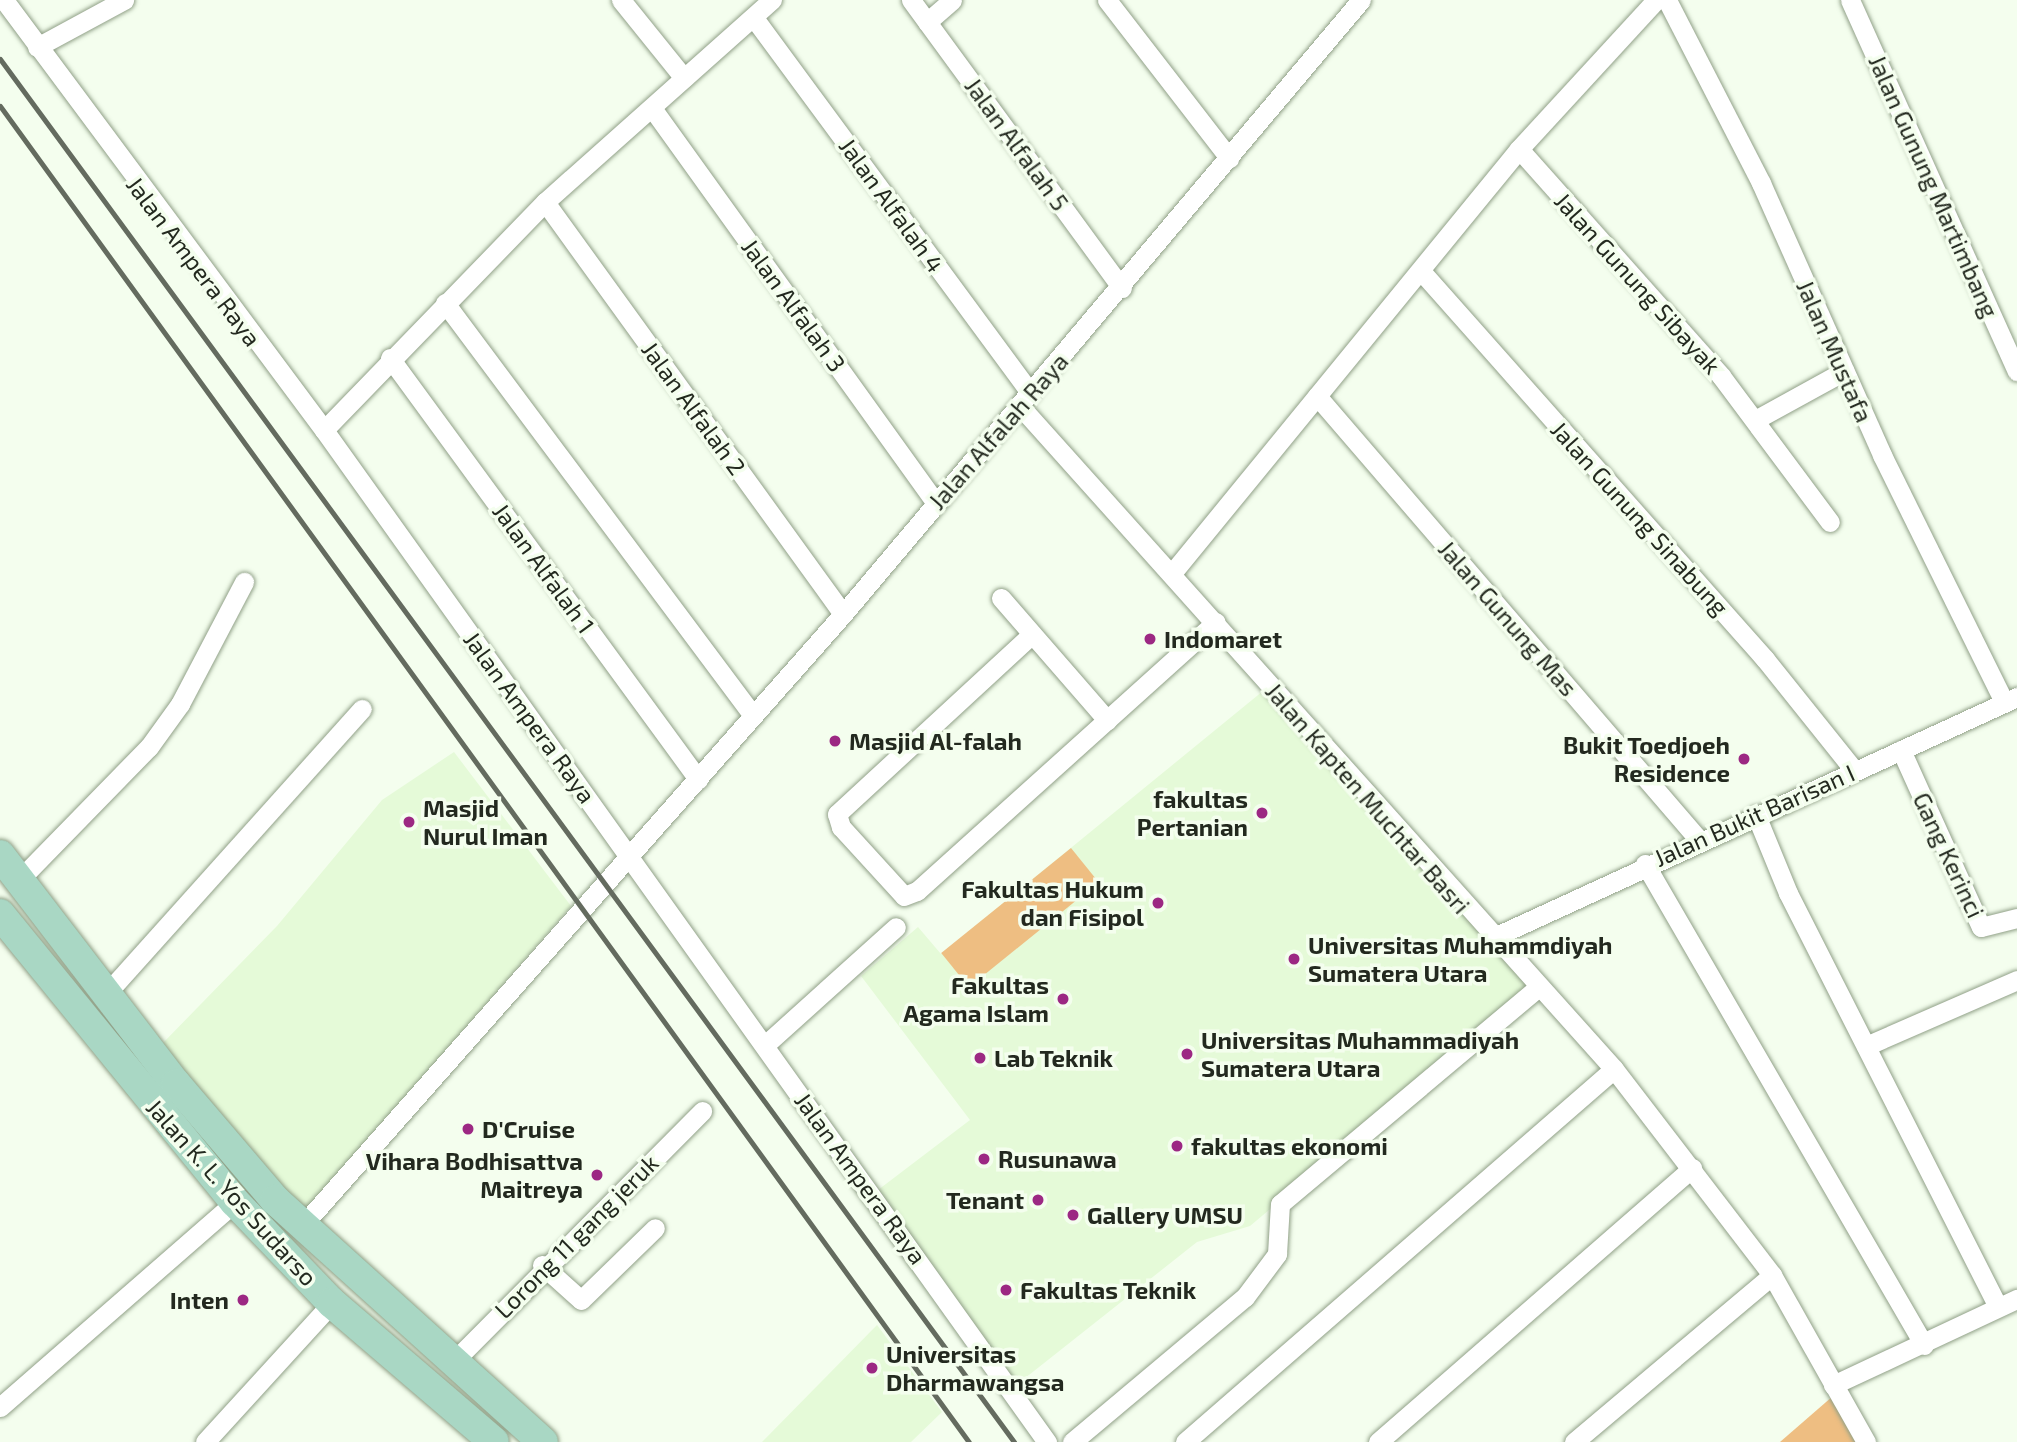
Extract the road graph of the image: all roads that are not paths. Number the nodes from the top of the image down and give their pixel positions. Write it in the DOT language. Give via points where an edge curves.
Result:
graph roads {
  1 [pos="4,0"];
  2 [pos="124,0"];
  3 [pos="621,0"];
  4 [pos="772,0"];
  5 [pos="911,0"];
  6 [pos="952,0"];
  7 [pos="1107,0"];
  8 [pos="1362,0"];
  9 [pos="1656,0"];
  10 [pos="1667,0"];
  11 [pos="1850,0"];
  12 [pos="754,18"];
  13 [pos="927,22"];
  14 [pos="37,47"];
  15 [pos="684,78"];
  16 [pos="652,108"];
  17 [pos="1519,149"];
  18 [pos="1229,158"];
  19 [pos="545,202"];
  20 [pos="1421,271"];
  21 [pos="1122,288"];
  22 [pos="444,303"];
  23 [pos="390,358"];
  24 [pos="1844,371"];
  25 [pos="2017,371"];
  26 [pos="1317,396"];
  27 [pos="1025,400"];
  28 [pos="1755,420"];
  29 [pos="324,430"];
  30 [pos="936,503"];
  31 [pos="1830,522"];
  32 [pos="1173,572"];
  33 [pos="244,582"];
  34 [pos="1000,598"];
  35 [pos="843,614"];
  36 [pos="1216,622"];
  37 [pos="1031,635"];
  38 [pos="2011,700"];
  39 [pos="362,709"];
  40 [pos="751,713"];
  41 [pos="1107,720"];
  42 [pos="1900,750"];
  43 [pos="1854,770"];
  44 [pos="698,779"];
  45 [pos="1756,815"];
  46 [pos="1699,840"];
  47 [pos="0,855"];
  48 [pos="631,857"];
  49 [pos="1645,864"];
  50 [pos="10,888"];
  51 [pos="0,914"];
  52 [pos="2017,918"];
  53 [pos="896,927"];
  54 [pos="1492,938"];
  55 [pos="2017,980"];
  56 [pos="1537,989"];
  57 [pos="106,995"];
  58 [pos="765,1045"];
  59 [pos="1866,1046"];
  60 [pos="1614,1069"];
  61 [pos="702,1111"];
  62 [pos="1692,1168"];
  63 [pos="235,1202"];
  64 [pos="302,1226"];
  65 [pos="655,1228"];
  66 [pos="542,1265"];
  67 [pos="1772,1275"];
  68 [pos="2017,1299"];
  69 [pos="332,1303"];
  70 [pos="1998,1307"];
  71 [pos="1924,1345"];
  72 [pos="452,1363"];
  73 [pos="1833,1385"];
  74 [pos="0,1407"];
  75 [pos="205,1442"];
  76 [pos="494,1442"];
  77 [pos="543,1442"];
  78 [pos="1047,1442"];
  79 [pos="1072,1442"];
  80 [pos="1185,1442"];
  81 [pos="1378,1442"];
  82 [pos="1574,1442"];
  83 [pos="1866,1442"];
  1 -- 14 [label="street, Jalan Ampera Raya"];
  2 -- 14 [label="street"];
  3 -- 15 [label="street"];
  4 -- 12 [label="street"];
  5 -- 13 [label="street, Jalan Alfalah 5"];
  6 -- 13 [label="street"];
  7 -- 18 [label="street"];
  8 -- 18 [label="street, Jalan Alfalah Raya"];
  9 -- 17 [label="street"];
  10 -- 24 [label="street, Jalan Mustafa" via="1761,183"];
  11 -- 25 [label="street, Jalan Gunung Martimbang"];
  12 -- 15 [label="street"];
  12 -- 27 [label="street, Jalan Alfalah 4"];
  13 -- 21 [label="street, Jalan Alfalah 5"];
  14 -- 29 [label="street, Jalan Ampera Raya"];
  15 -- 16 [label="street"];
  16 -- 19 [label="street"];
  16 -- 30 [label="street, Jalan Alfalah 3"];
  17 -- 20 [label="street"];
  17 -- 28 [label="street, Jalan Gunung Sibayak"];
  18 -- 21 [label="street, Jalan Alfalah Raya"];
  19 -- 22 [label="street"];
  19 -- 35 [label="street, Jalan Alfalah 2"];
  20 -- 26 [label="street"];
  20 -- 43 [label="street, Jalan Gunung Sinabung" via="1765,659"];
  21 -- 27 [label="street, Jalan Alfalah Raya"];
  22 -- 23 [label="street"];
  22 -- 40 [label="street"];
  23 -- 29 [label="street"];
  23 -- 44 [label="street, Jalan Alfalah 1"];
  24 -- 28 [label="street"];
  24 -- 38 [label="street, Jalan Mustafa"];
  26 -- 32 [label="street"];
  26 -- 46 [label="street, Jalan Gunung Mas"];
  27 -- 30 [label="street, Jalan Alfalah Raya"];
  27 -- 32 [label="street, Jalan Kapten Muchtar Basri"];
  28 -- 31 [label="street, Jalan Gunung Sibayak"];
  29 -- 48 [label="street, Jalan Ampera Raya"];
  30 -- 35 [label="street, Jalan Alfalah Raya"];
  32 -- 36 [label="street, Jalan Kapten Muchtar Basri"];
  33 -- 50 [label="street" via="180,704 149,747"];
  34 -- 37 [label="street"];
  35 -- 40 [label="street, Jalan Alfalah Raya"];
  36 -- 41 [label="street"];
  36 -- 54 [label="street, Jalan Kapten Muchtar Basri"];
  37 -- 41 [label="street"];
  37 -- 41 [label="street" via="837,814 841,827 898,892 918,891"];
  38 -- 42 [label="street, Jalan Bukit Barisan I"];
  39 -- 57 [label="street"];
  40 -- 44 [label="street, Jalan Alfalah Raya"];
  42 -- 43 [label="street, Jalan Bukit Barisan I"];
  42 -- 52 [label="street, Gang Kerinci" via="1981,927"];
  43 -- 45 [label="street, Jalan Bukit Barisan I"];
  44 -- 48 [label="street, Jalan Alfalah Raya"];
  45 -- 46 [label="street, Jalan Bukit Barisan I"];
  45 -- 59 [label="street"];
  46 -- 49 [label="street, Jalan Bukit Barisan I"];
  47 -- 50 [label="main road, Jalan K. L. Yos Sudarso"];
  48 -- 58 [label="street, Jalan Ampera Raya"];
  48 -- 64 [label="street, Jalan Alfalah Raya"];
  49 -- 54 [label="street, Jalan Bukit Barisan I"];
  49 -- 71 [label="street"];
  50 -- 57 [label="main road, Jalan K. L. Yos Sudarso"];
  51 -- 63 [label="main road, Jalan K. L. Yos Sudarso"];
  53 -- 58 [label="street"];
  54 -- 56 [label="street, Jalan Kapten Muchtar Basri"];
  55 -- 59 [label="street"];
  56 -- 60 [label="street, Jalan Kapten Muchtar Basri"];
  56 -- 79 [label="street" via="1280,1204 1277,1254 1245,1297"];
  57 -- 64 [label="main road, Jalan K. L. Yos Sudarso" via="235,1155"];
  58 -- 78 [label="street, Jalan Ampera Raya"];
  59 -- 70 [label="street"];
  60 -- 62 [label="street, Jalan Kapten Muchtar Basri"];
  60 -- 80 [label="street"];
  61 -- 66 [label="street, Lorong 11 gang jeruk"];
  62 -- 67 [label="street, Jalan Kapten Muchtar Basri"];
  62 -- 81 [label="street"];
  63 -- 69 [label="main road, Jalan K. L. Yos Sudarso"];
  63 -- 74 [label="street"];
  64 -- 72 [label="main road, Jalan K. L. Yos Sudarso"];
  65 -- 66 [label="street" via="582,1300"];
  66 -- 72 [label="street, Lorong 11 gang jeruk"];
  67 -- 73 [label="street, Jalan Kapten Muchtar Basri"];
  67 -- 82 [label="street"];
  68 -- 70 [label="street"];
  69 -- 75 [label="street"];
  69 -- 76 [label="main road, Jalan K. L. Yos Sudarso"];
  70 -- 71 [label="street"];
  71 -- 73 [label="street"];
  72 -- 77 [label="main road, Jalan K. L. Yos Sudarso"];
  73 -- 83 [label="street, Jalan Kapten Muchtar Basri"];
}
